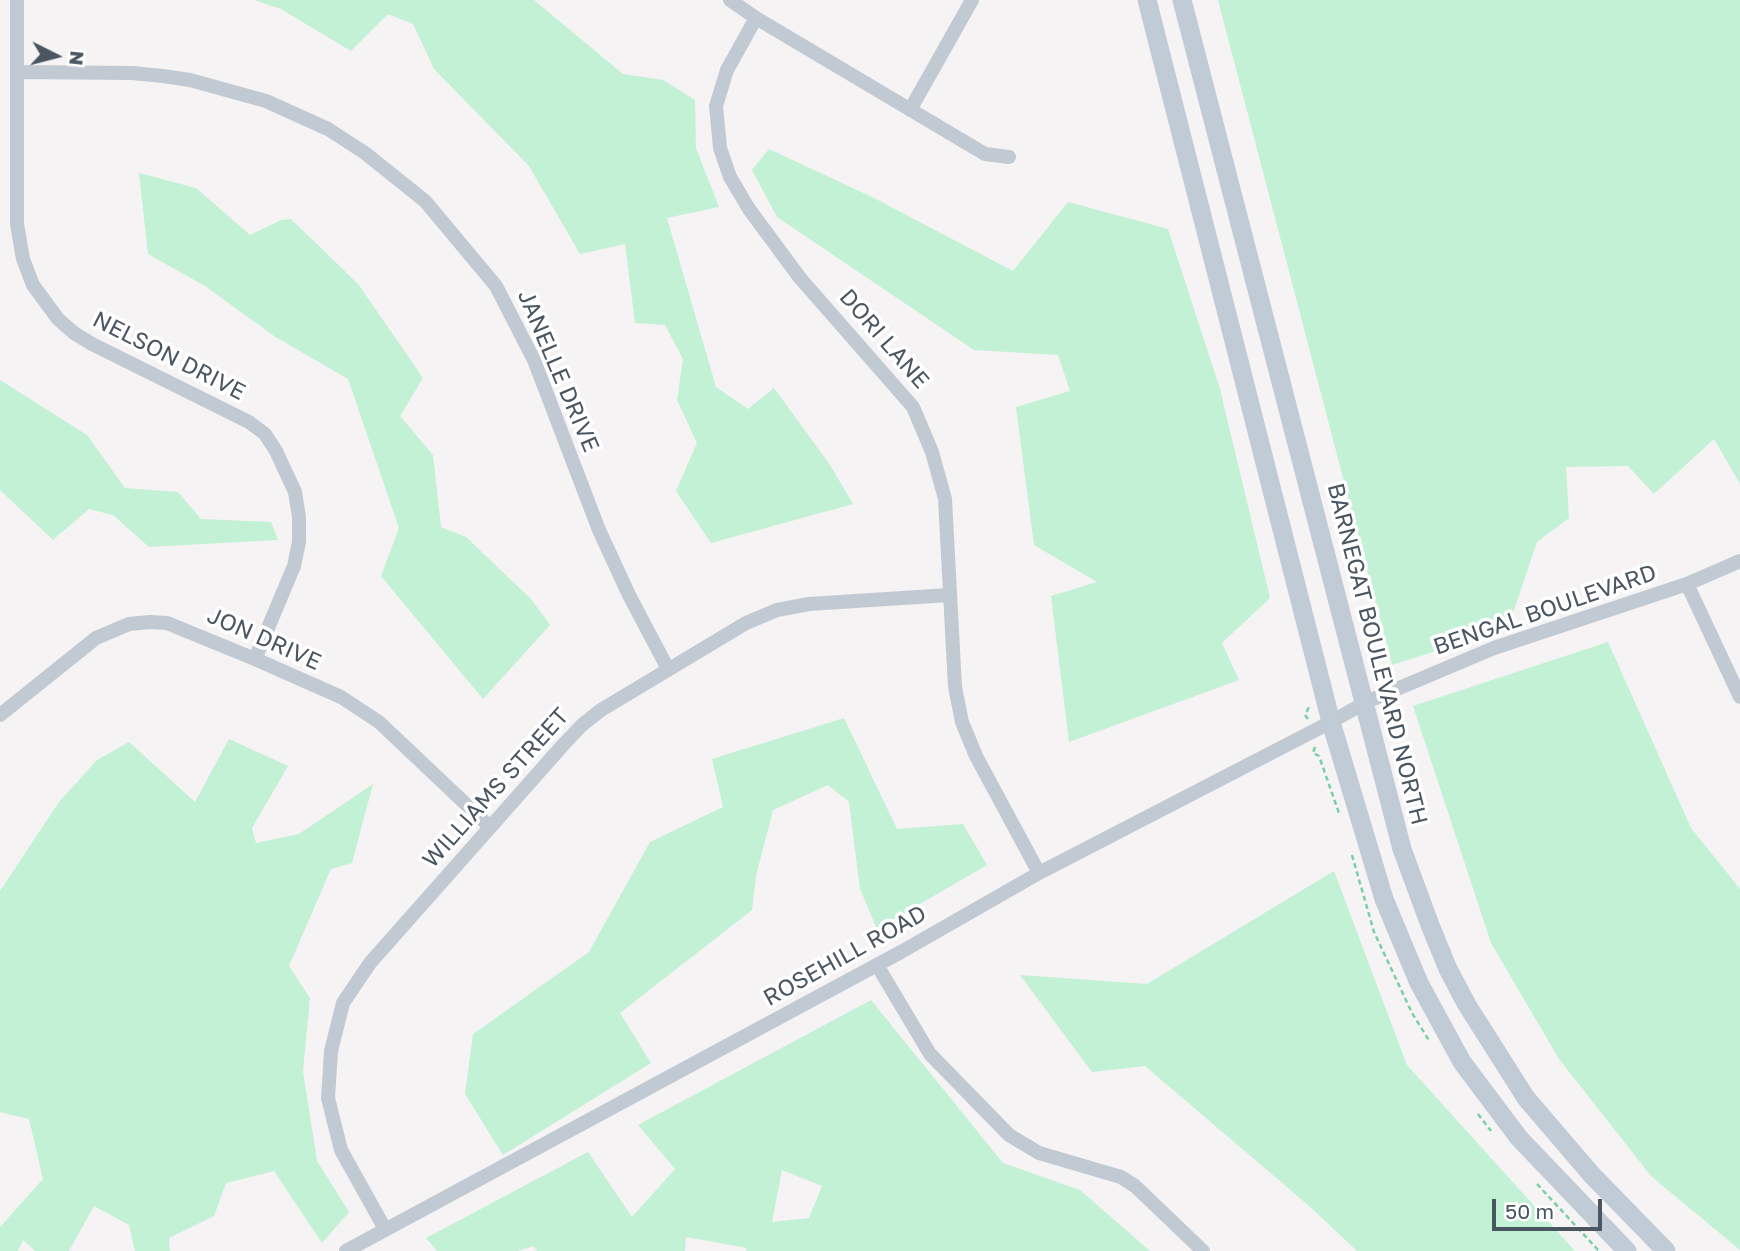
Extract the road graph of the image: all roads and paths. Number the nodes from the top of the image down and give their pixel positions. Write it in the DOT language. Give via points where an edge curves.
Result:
graph roads {
  1 [pos="18,0"];
  2 [pos="730,0"];
  3 [pos="972,0"];
  4 [pos="1147,0"];
  5 [pos="1182,0"];
  6 [pos="756,18"];
  7 [pos="18,72"];
  8 [pos="910,110"];
  9 [pos="1009,157"];
  10 [pos="1740,561"];
  11 [pos="1687,584"];
  12 [pos="949,595"];
  13 [pos="255,659"];
  14 [pos="668,669"];
  15 [pos="1740,697"];
  16 [pos="1366,702"];
  17 [pos="1,710"];
  18 [pos="1331,722"];
  19 [pos="1315,747"];
  20 [pos="1322,771"];
  21 [pos="490,827"];
  22 [pos="1039,873"];
  23 [pos="877,965"];
  24 [pos="385,1229"];
  25 [pos="346,1251"];
  26 [pos="1203,1251"];
  27 [pos="1627,1251"];
  28 [pos="1666,1251"];
  1 -- 7 [label="street, NELSON DRIVE"];
  2 -- 6 [label="street"];
  3 -- 8 [label="street"];
  4 -- 18 [label="street"];
  5 -- 16 [label="street, BARNEGAT BOULEVARD NORTH"];
  6 -- 8 [label="street"];
  6 -- 12 [label="street, DORI LANE" via="727,70 716,106 720,148 749,209 793,268 913,407 945,499"];
  7 -- 13 [label="street, NELSON DRIVE" via="17,224 33,285 58,319 92,344 265,434 295,492 299,542 294,566"];
  7 -- 14 [label="street, JANELLE DRIVE" via="163,76 266,101 328,129 425,201 496,286 534,360 599,530"];
  8 -- 9 [label="street" via="985,154"];
  10 -- 11 [label="street, BENGAL BOULEVARD"];
  11 -- 15 [label="street"];
  11 -- 16 [label="street, BENGAL BOULEVARD" via="1494,648"];
  12 -- 14 [label="street, WILLIAMS STREET" via="776,610"];
  12 -- 22 [label="street, DORI LANE" via="962,722"];
  13 -- 17 [label="street, JON DRIVE" via="167,624 130,624 96,638"];
  13 -- 21 [label="street, JON DRIVE" via="341,697 379,722"];
  14 -- 21 [label="street, WILLIAMS STREET" via="582,725"];
  16 -- 18 [label="street, ROSEHILL ROAD"];
  16 -- 28 [label="street, BARNEGAT BOULEVARD NORTH" via="1402,849 1448,969 1467,1004 1525,1098"];
  18 -- 22 [label="street, ROSEHILL ROAD"];
  18 -- 27 [label="street" via="1384,899 1419,984 1462,1062 1519,1138"];
  19 -- 20 [label="path" via="1313,753 1319,756"];
  21 -- 24 [label="street, WILLIAMS STREET" via="370,963 343,1003 331,1051 328,1097 341,1150"];
  22 -- 23 [label="street, ROSEHILL ROAD"];
  23 -- 24 [label="street, ROSEHILL ROAD"];
  23 -- 26 [label="street" via="930,1054 1009,1135 1039,1153 1121,1177"];
  24 -- 25 [label="street, ROSEHILL ROAD"];
}
